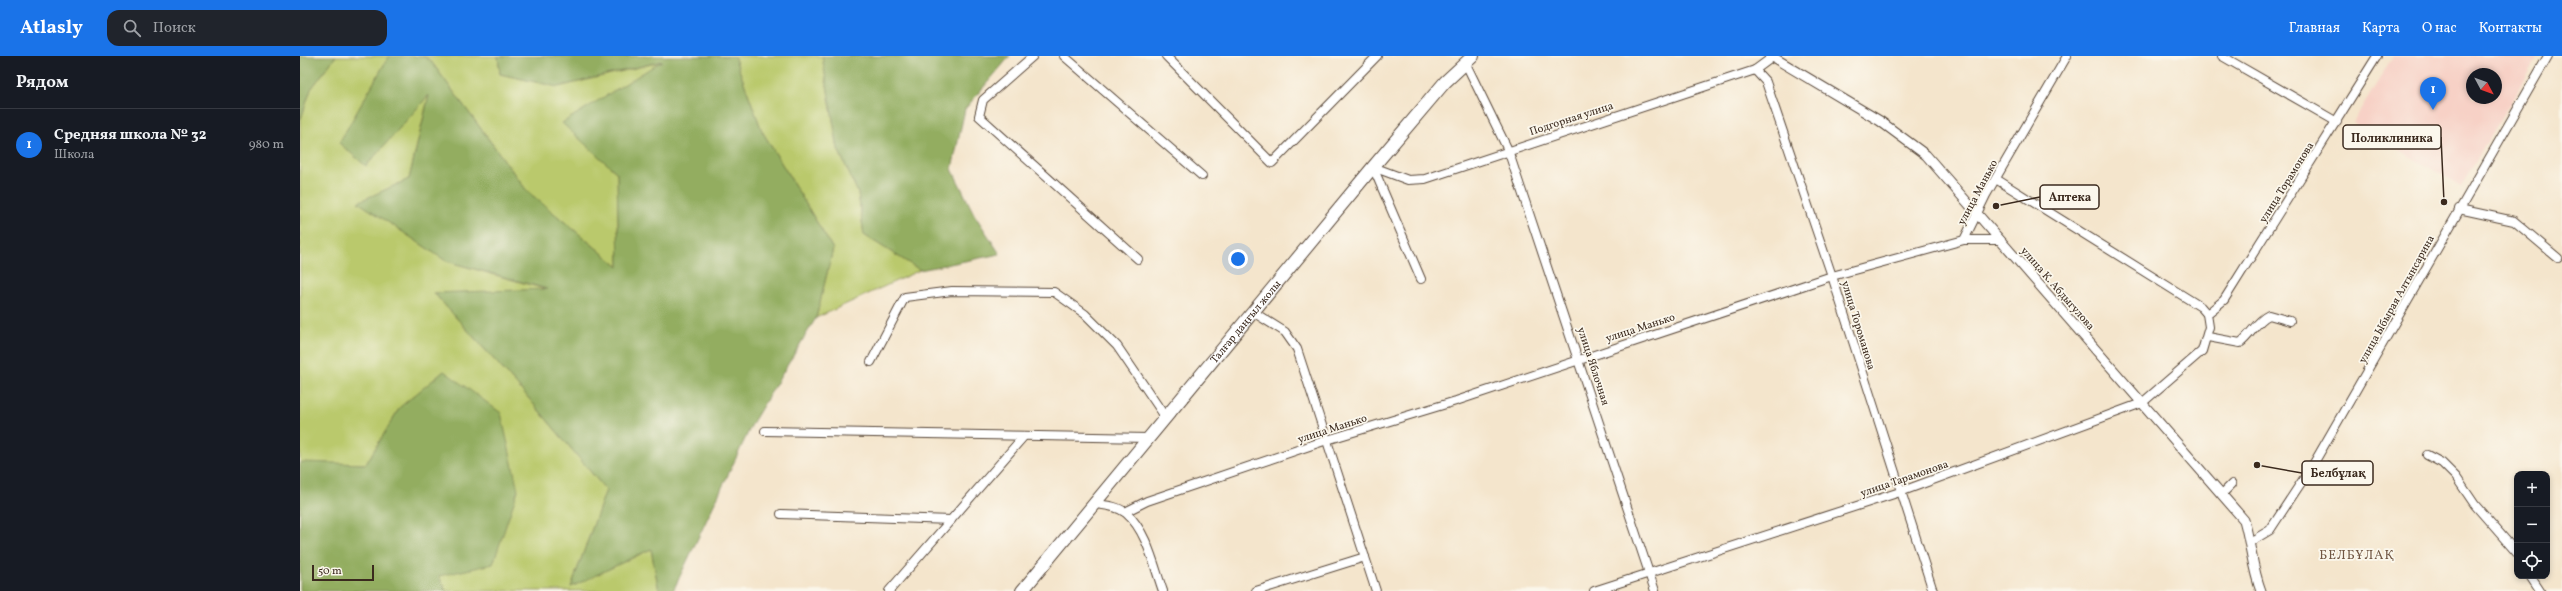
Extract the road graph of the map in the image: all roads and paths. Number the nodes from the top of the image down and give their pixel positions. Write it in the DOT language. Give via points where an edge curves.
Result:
graph roads {
  1 [pos="1033,56"];
  2 [pos="1064,56"];
  3 [pos="1166,56"];
  4 [pos="1377,56"];
  5 [pos="1773,56"];
  6 [pos="2067,56"];
  7 [pos="2222,56"];
  8 [pos="2377,56"];
  9 [pos="2548,56"];
  10 [pos="1469,59"];
  11 [pos="1755,70"];
  12 [pos="2337,122"];
  13 [pos="1508,150"];
  14 [pos="1373,167"];
  15 [pos="1202,176"];
  16 [pos="1996,179"];
  17 [pos="2459,209"];
  18 [pos="1977,214"];
  19 [pos="1964,240"];
  20 [pos="2000,240"];
  21 [pos="2558,258"];
  22 [pos="1138,259"];
  23 [pos="1832,276"];
  24 [pos="1421,279"];
  25 [pos="1253,312"];
  26 [pos="2207,314"];
  27 [pos="2290,321"];
  28 [pos="2208,337"];
  29 [pos="1580,359"];
  30 [pos="871,362"];
  31 [pos="2142,403"];
  32 [pos="1166,418"];
  33 [pos="765,431"];
  34 [pos="1024,436"];
  35 [pos="1149,438"];
  36 [pos="1327,440"];
  37 [pos="2427,455"];
  38 [pos="2232,484"];
  39 [pos="1900,492"];
  40 [pos="2222,494"];
  41 [pos="1096,504"];
  42 [pos="1125,512"];
  43 [pos="781,514"];
  44 [pos="951,520"];
  45 [pos="2250,542"];
  46 [pos="2514,550"];
  47 [pos="1365,557"];
  48 [pos="1649,573"];
  49 [pos="2532,579"];
  50 [pos="889,591"];
  51 [pos="1022,591"];
  52 [pos="1163,591"];
  53 [pos="1256,591"];
  54 [pos="1376,591"];
  55 [pos="1594,591"];
  56 [pos="1655,591"];
  57 [pos="1933,591"];
  58 [pos="2261,591"];
  59 [pos="2540,591"];
  1 -- 22 [label="street" via="983,100 979,116"];
  2 -- 15 [label="street"];
  3 -- 4 [label="street" via="1272,163"];
  5 -- 11 [label="street, Подгорная улица"];
  5 -- 18 [label="street, улица К. Абдыгулова" via="1880,121 1926,155"];
  6 -- 16 [label="street, улица Манько"];
  7 -- 12 [label="street"];
  8 -- 12 [label="street, улица Торамонова"];
  9 -- 17 [label="street, улица Ыбырая Алтынсарина"];
  10 -- 13 [label="street, улица Яблочная"];
  10 -- 14 [label="main road, Талғар даңғыл жолы" via="1445,82"];
  11 -- 13 [label="street, Подгорная улица"];
  11 -- 23 [label="street, улица Тороманова" via="1766,82"];
  12 -- 26 [label="street, улица Торамонова" via="2224,300"];
  13 -- 14 [label="street, Подгорная улица" via="1416,180 1408,180"];
  13 -- 29 [label="street, улица Яблочная"];
  14 -- 24 [label="street"];
  14 -- 25 [label="main road, Талғар даңғыл жолы"];
  16 -- 18 [label="street, улица Манько"];
  16 -- 26 [label="street" via="2188,297"];
  17 -- 21 [label="street" via="2514,221"];
  17 -- 45 [label="street, улица Ыбырая Алтынсарина" via="2314,463 2270,530"];
  18 -- 19 [label="street, улица Манько"];
  18 -- 20 [label="street, улица К. Абдыгулова"];
  19 -- 20 [label="street"];
  19 -- 23 [label="street, улица Манько"];
  20 -- 31 [label="street, улица К. Абдыгулова"];
  23 -- 29 [label="street, улица Манько"];
  23 -- 39 [label="street, улица Тороманова"];
  25 -- 32 [label="main road, Талғар даңғыл жолы"];
  25 -- 36 [label="street" via="1291,338"];
  26 -- 28 [label="street"];
  27 -- 28 [label="street" via="2269,315 2258,322 2247,338 2240,343"];
  28 -- 31 [label="street, улица Тарамонова" via="2202,351"];
  29 -- 36 [label="street, улица Манько" via="1456,401"];
  29 -- 48 [label="street, улица Яблочная"];
  30 -- 32 [label="street" via="905,297 952,291 1054,292 1084,314 1117,346"];
  31 -- 39 [label="street, улица Тарамонова"];
  31 -- 40 [label="street, улица К. Абдыгулова"];
  32 -- 35 [label="main road, Талғар даңғыл жолы"];
  33 -- 34 [label="street"];
  34 -- 35 [label="street"];
  34 -- 44 [label="street"];
  35 -- 41 [label="main road, Талғар даңғыл жолы"];
  36 -- 42 [label="street, улица Манько" via="1147,501"];
  36 -- 47 [label="street"];
  37 -- 46 [label="street" via="2456,477 2475,505"];
  38 -- 40 [label="street"];
  39 -- 48 [label="street, улица Тарамонова"];
  39 -- 57 [label="street, улица Тороманова"];
  40 -- 45 [label="street, улица К. Абдыгулова" via="2244,520"];
  41 -- 42 [label="street" via="1115,507"];
  41 -- 51 [label="main road, Талғар даңғыл жолы"];
  42 -- 52 [label="street" via="1141,533"];
  43 -- 44 [label="street"];
  44 -- 50 [label="street"];
  45 -- 58 [label="street, улица К. Абдыгулова" via="2252,566"];
  47 -- 53 [label="street"];
  47 -- 54 [label="street"];
  48 -- 55 [label="street, улица Тарамонова"];
  48 -- 56 [label="street, улица Яблочная"];
  49 -- 59 [label="street"];
}
